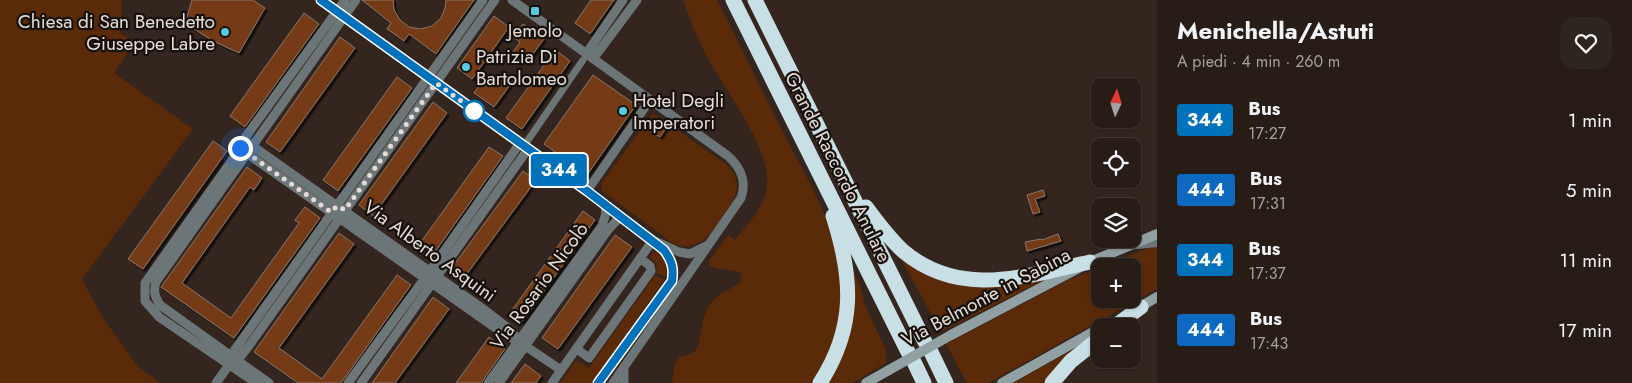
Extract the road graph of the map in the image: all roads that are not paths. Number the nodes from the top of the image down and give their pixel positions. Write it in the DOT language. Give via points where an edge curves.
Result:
graph roads {
  1 [pos="321,0"];
  2 [pos="345,0"];
  3 [pos="356,0"];
  4 [pos="483,0"];
  5 [pos="495,0"];
  6 [pos="512,0"];
  7 [pos="623,0"];
  8 [pos="637,0"];
  9 [pos="733,0"];
  10 [pos="755,0"];
  11 [pos="341,14"];
  12 [pos="588,58"];
  13 [pos="432,80"];
  14 [pos="650,100"];
  15 [pos="246,146"];
  16 [pos="524,146"];
  17 [pos="816,168"];
  18 [pos="844,178"];
  19 [pos="587,191"];
  20 [pos="605,205"];
  21 [pos="338,212"];
  22 [pos="621,216"];
  23 [pos="1157,234"];
  24 [pos="653,240"];
  25 [pos="1141,240"];
  26 [pos="1157,242"];
  27 [pos="710,244"];
  28 [pos="1141,244"];
  29 [pos="1123,248"];
  30 [pos="640,258"];
  31 [pos="1090,262"];
  32 [pos="431,278"];
  33 [pos="1157,298"];
  34 [pos="1141,307"];
  35 [pos="1139,308"];
  36 [pos="1140,308"];
  37 [pos="1120,318"];
  38 [pos="1126,318"];
  39 [pos="1091,333"];
  40 [pos="522,344"];
  41 [pos="1091,345"];
  42 [pos="576,349"];
  43 [pos="234,358"];
  44 [pos="229,365"];
  45 [pos="624,367"];
  46 [pos="561,370"];
  47 [pos="216,383"];
  48 [pos="256,383"];
  49 [pos="269,383"];
  50 [pos="348,383"];
  51 [pos="361,383"];
  52 [pos="488,383"];
  53 [pos="499,383"];
  54 [pos="552,383"];
  55 [pos="598,383"];
  56 [pos="613,383"];
  57 [pos="624,383"];
  58 [pos="820,383"];
  59 [pos="866,383"];
  60 [pos="924,383"];
  61 [pos="946,383"];
  62 [pos="1002,383"];
  63 [pos="1052,383"];
  1 -- 11 [label="street"];
  2 -- 11 [label="street"];
  3 -- 11 [label="street"];
  4 -- 13 [label="street"];
  5 -- 13 [label="street"];
  6 -- 12 [label="street"];
  7 -- 12 [label="street"];
  8 -- 12 [label="street"];
  9 -- 17 [label="highway, Grande Raccordo Anulare"];
  10 -- 18 [label="highway, Grande Raccordo Anulare"];
  11 -- 13 [label="street"];
  11 -- 15 [label="street"];
  12 -- 14 [label="street"];
  12 -- 16 [label="street"];
  13 -- 16 [label="street"];
  13 -- 21 [label="street"];
  14 -- 19 [label="street"];
  14 -- 27 [label="street" via="738,166 744,191"];
  15 -- 21 [label="street, Via Alberto Asquini"];
  15 -- 43 [label="street" via="154,288 160,305"];
  15 -- 44 [label="street" via="145,283 145,301 160,317"];
  16 -- 19 [label="street"];
  16 -- 32 [label="street"];
  17 -- 58 [label="highway" via="837,232 848,302 841,340"];
  17 -- 60 [label="highway, Grande Raccordo Anulare"];
  18 -- 31 [label="highway" via="899,247 916,260 945,274 992,281"];
  18 -- 61 [label="highway, Grande Raccordo Anulare"];
  19 -- 20 [label="street"];
  20 -- 22 [label="street"];
  20 -- 40 [label="street, Via Rosario Nicolò" via="602,226"];
  21 -- 32 [label="street, Via Alberto Asquini"];
  21 -- 43 [label="street"];
  22 -- 24 [label="street"];
  22 -- 40 [label="street, Via Rosario Nicolò"];
  23 -- 25 [label="main road, Via Belmonte in Sabina"];
  24 -- 27 [label="street" via="690,254"];
  24 -- 30 [label="street"];
  24 -- 55 [label="street" via="672,261 672,281"];
  26 -- 28 [label="street, Via Belmonte in Sabina"];
  27 -- 45 [label="street"];
  29 -- 31 [label="main road, Via Belmonte in Sabina"];
  30 -- 42 [label="street"];
  30 -- 42 [label="street" via="651,271 589,358"];
  31 -- 59 [label="main road, Via Belmonte in Sabina, bridge"];
  32 -- 40 [label="street, Via Alberto Asquini"];
  32 -- 50 [label="street"];
  32 -- 51 [label="street"];
  33 -- 34 [label="main road"];
  35 -- 37 [label="main road"];
  36 -- 38 [label="highway"];
  39 -- 62 [label="main road"];
  40 -- 46 [label="street, Via Alberto Asquini"];
  40 -- 52 [label="street, Via Rosario Nicolò"];
  40 -- 53 [label="street, Via Rosario Nicolò"];
  41 -- 63 [label="highway"];
  42 -- 46 [label="street"];
  43 -- 44 [label="street"];
  43 -- 49 [label="street"];
  44 -- 47 [label="street"];
  44 -- 48 [label="street"];
  45 -- 56 [label="street"];
  45 -- 57 [label="street"];
  46 -- 54 [label="street"];
}
